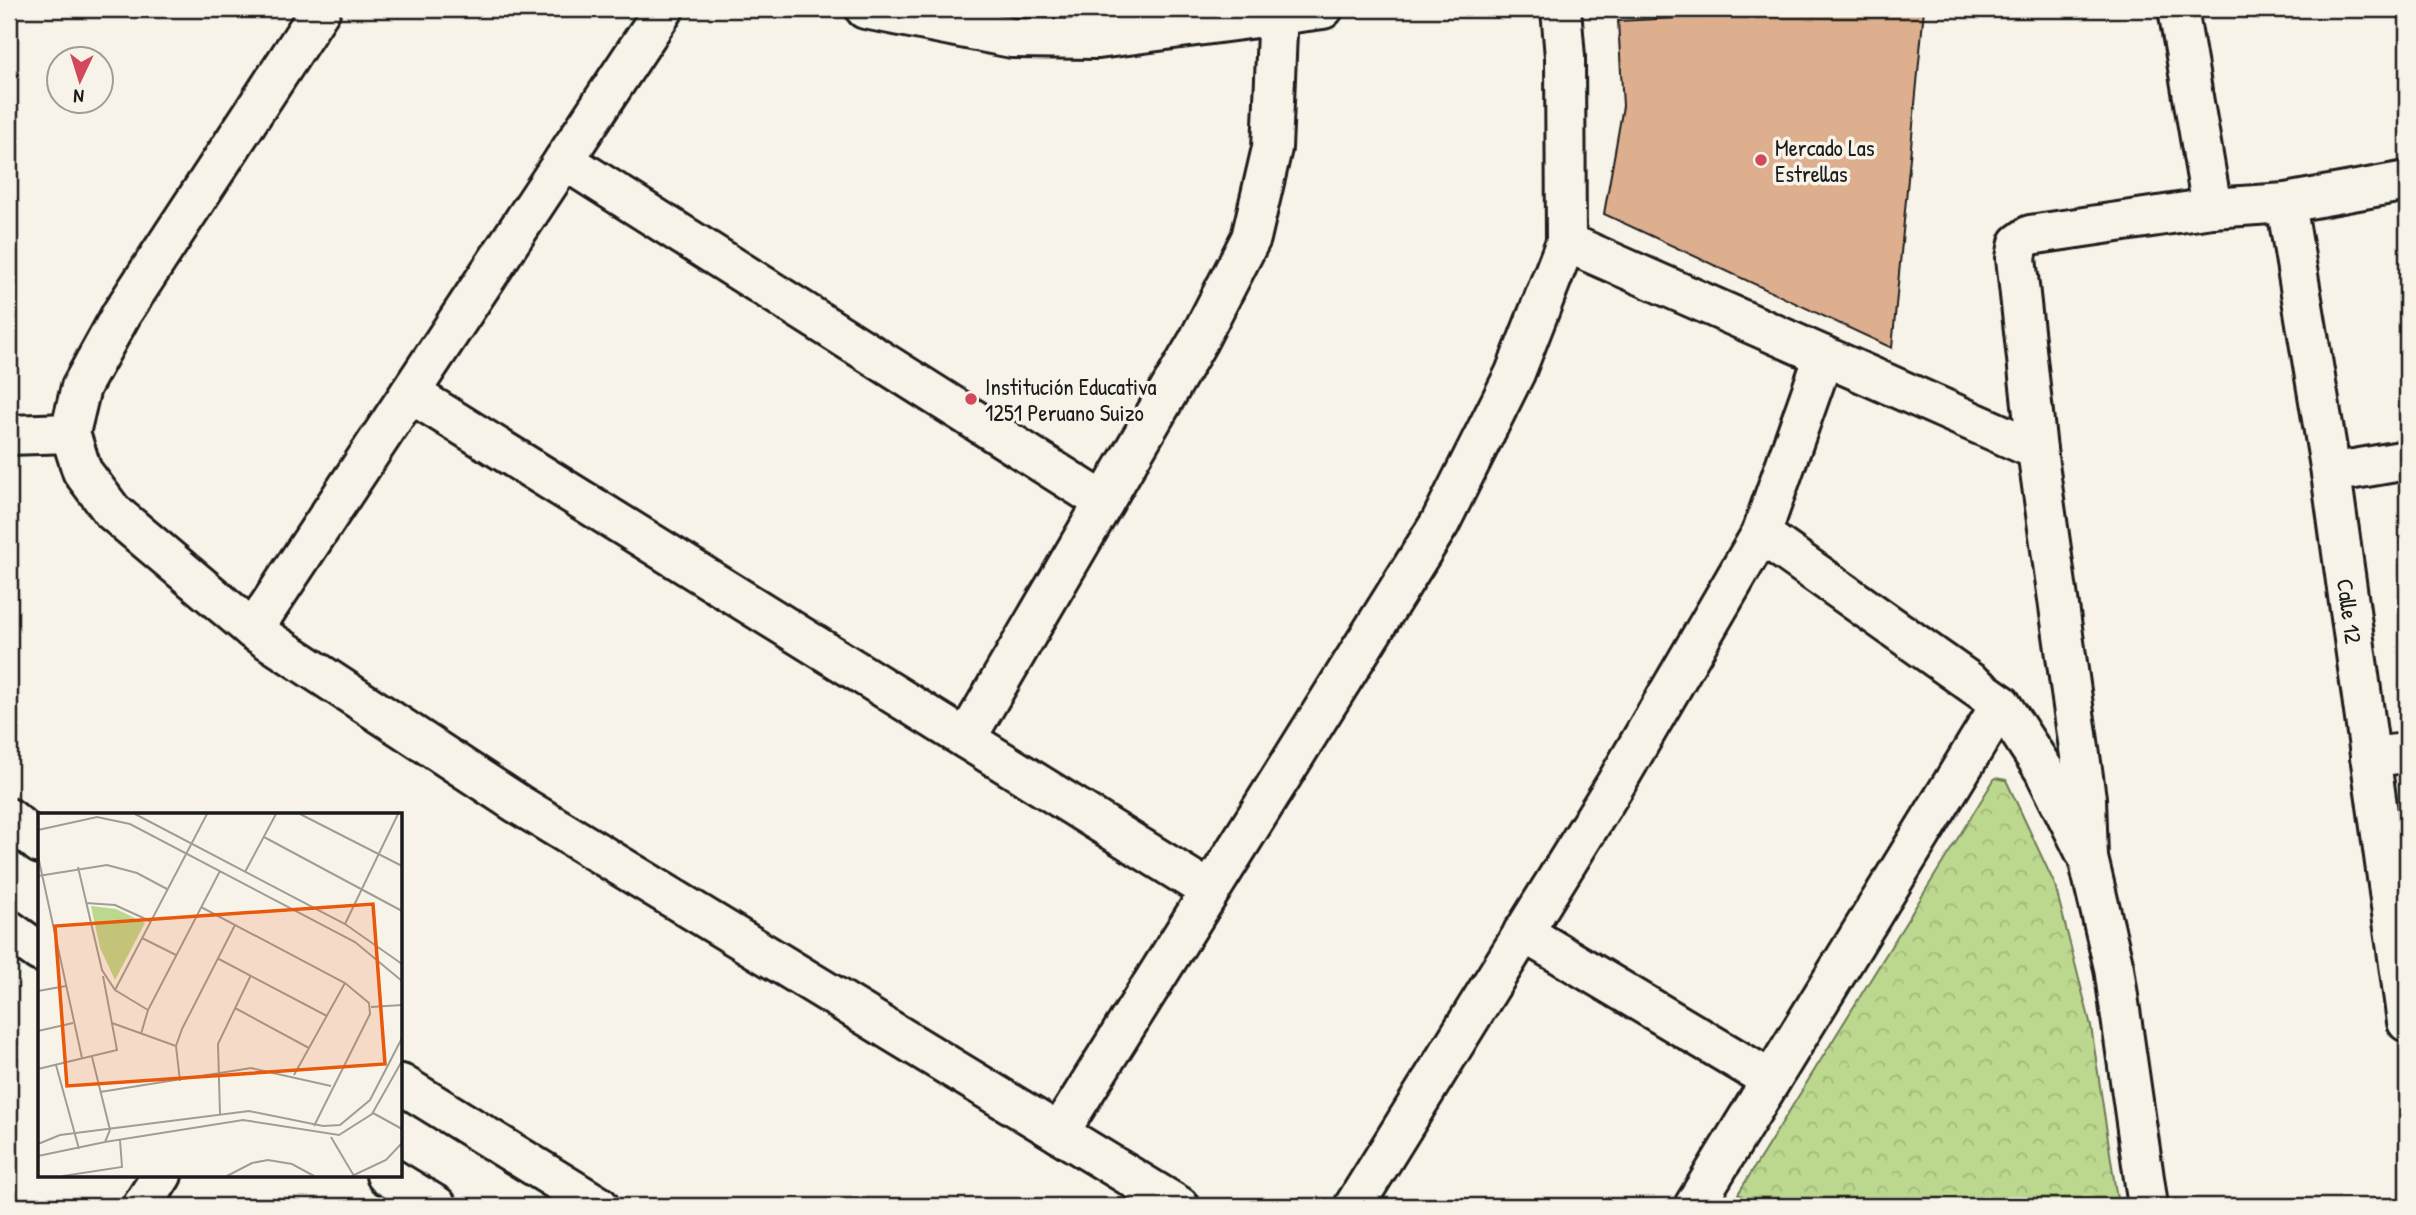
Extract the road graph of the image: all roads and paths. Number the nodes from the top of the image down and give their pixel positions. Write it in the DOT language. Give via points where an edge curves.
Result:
graph roads {
  1 [pos="321,9"];
  2 [pos="664,9"];
  3 [pos="866,9"];
  4 [pos="1322,9"];
  5 [pos="1560,9"];
  6 [pos="2178,9"];
  7 [pos="1278,12"];
  8 [pos="564,160"];
  9 [pos="2407,181"];
  10 [pos="2286,203"];
  11 [pos="2212,208"];
  12 [pos="1566,242"];
  13 [pos="1824,356"];
  14 [pos="410,393"];
  15 [pos="70,433"];
  16 [pos="9,435"];
  17 [pos="2036,450"];
  18 [pos="2407,460"];
  19 [pos="2331,473"];
  20 [pos="1104,502"];
  21 [pos="1761,534"];
  22 [pos="253,630"];
  23 [pos="2001,704"];
  24 [pos="966,740"];
  25 [pos="2407,753"];
  26 [pos="2370,757"];
  27 [pos="9,818"];
  28 [pos="38,843"];
  29 [pos="2088,858"];
  30 [pos="1210,891"];
  31 [pos="9,930"];
  32 [pos="1523,932"];
  33 [pos="38,951"];
  34 [pos="2407,1022"];
  35 [pos="1771,1080"];
  36 [pos="402,1085"];
  37 [pos="1059,1133"];
  38 [pos="161,1176"];
  39 [pos="388,1176"];
  40 [pos="1698,1205"];
  41 [pos="142,1206"];
  42 [pos="438,1206"];
  43 [pos="599,1206"];
  44 [pos="1180,1206"];
  45 [pos="1354,1206"];
  46 [pos="2148,1206"];
  1 -- 15 [label="street" via="122,313 81,387"];
  2 -- 8 [label="street"];
  3 -- 7 [label="street" via="1012,38 1086,39"];
  4 -- 7 [label="street"];
  5 -- 12 [label="street" via="1565,57"];
  6 -- 11 [label="street"];
  7 -- 20 [label="street" via="1272,148 1251,238 1198,341"];
  8 -- 14 [label="street"];
  8 -- 20 [label="street"];
  9 -- 10 [label="street"];
  10 -- 11 [label="street"];
  10 -- 19 [label="street, Calle 12"];
  11 -- 17 [label="street" via="2030,235 2019,243 2016,258"];
  12 -- 13 [label="street"];
  12 -- 30 [label="street" via="1515,373 1440,523"];
  13 -- 17 [label="street"];
  13 -- 21 [label="street"];
  14 -- 22 [label="street"];
  14 -- 24 [label="street"];
  15 -- 16 [label="street"];
  15 -- 22 [label="street" via="82,471 112,511"];
  17 -- 29 [label="street" via="2086,798"];
  18 -- 19 [label="street"];
  19 -- 26 [label="street, Calle 12"];
  20 -- 24 [label="street"];
  21 -- 23 [label="street"];
  21 -- 32 [label="street" via="1615,785"];
  22 -- 37 [label="street" via="518,804"];
  23 -- 29 [label="street" via="2044,770"];
  23 -- 35 [label="street"];
  24 -- 30 [label="street"];
  25 -- 26 [label="street"];
  26 -- 34 [label="street, Calle 12"];
  27 -- 28 [label="street"];
  29 -- 46 [label="street" via="2113,968"];
  30 -- 37 [label="street"];
  31 -- 33 [label="street"];
  32 -- 35 [label="street"];
  32 -- 45 [label="street"];
  35 -- 40 [label="street"];
  36 -- 43 [label="street"];
  37 -- 44 [label="street"];
  38 -- 41 [label="street"];
  39 -- 42 [label="street"];
}
